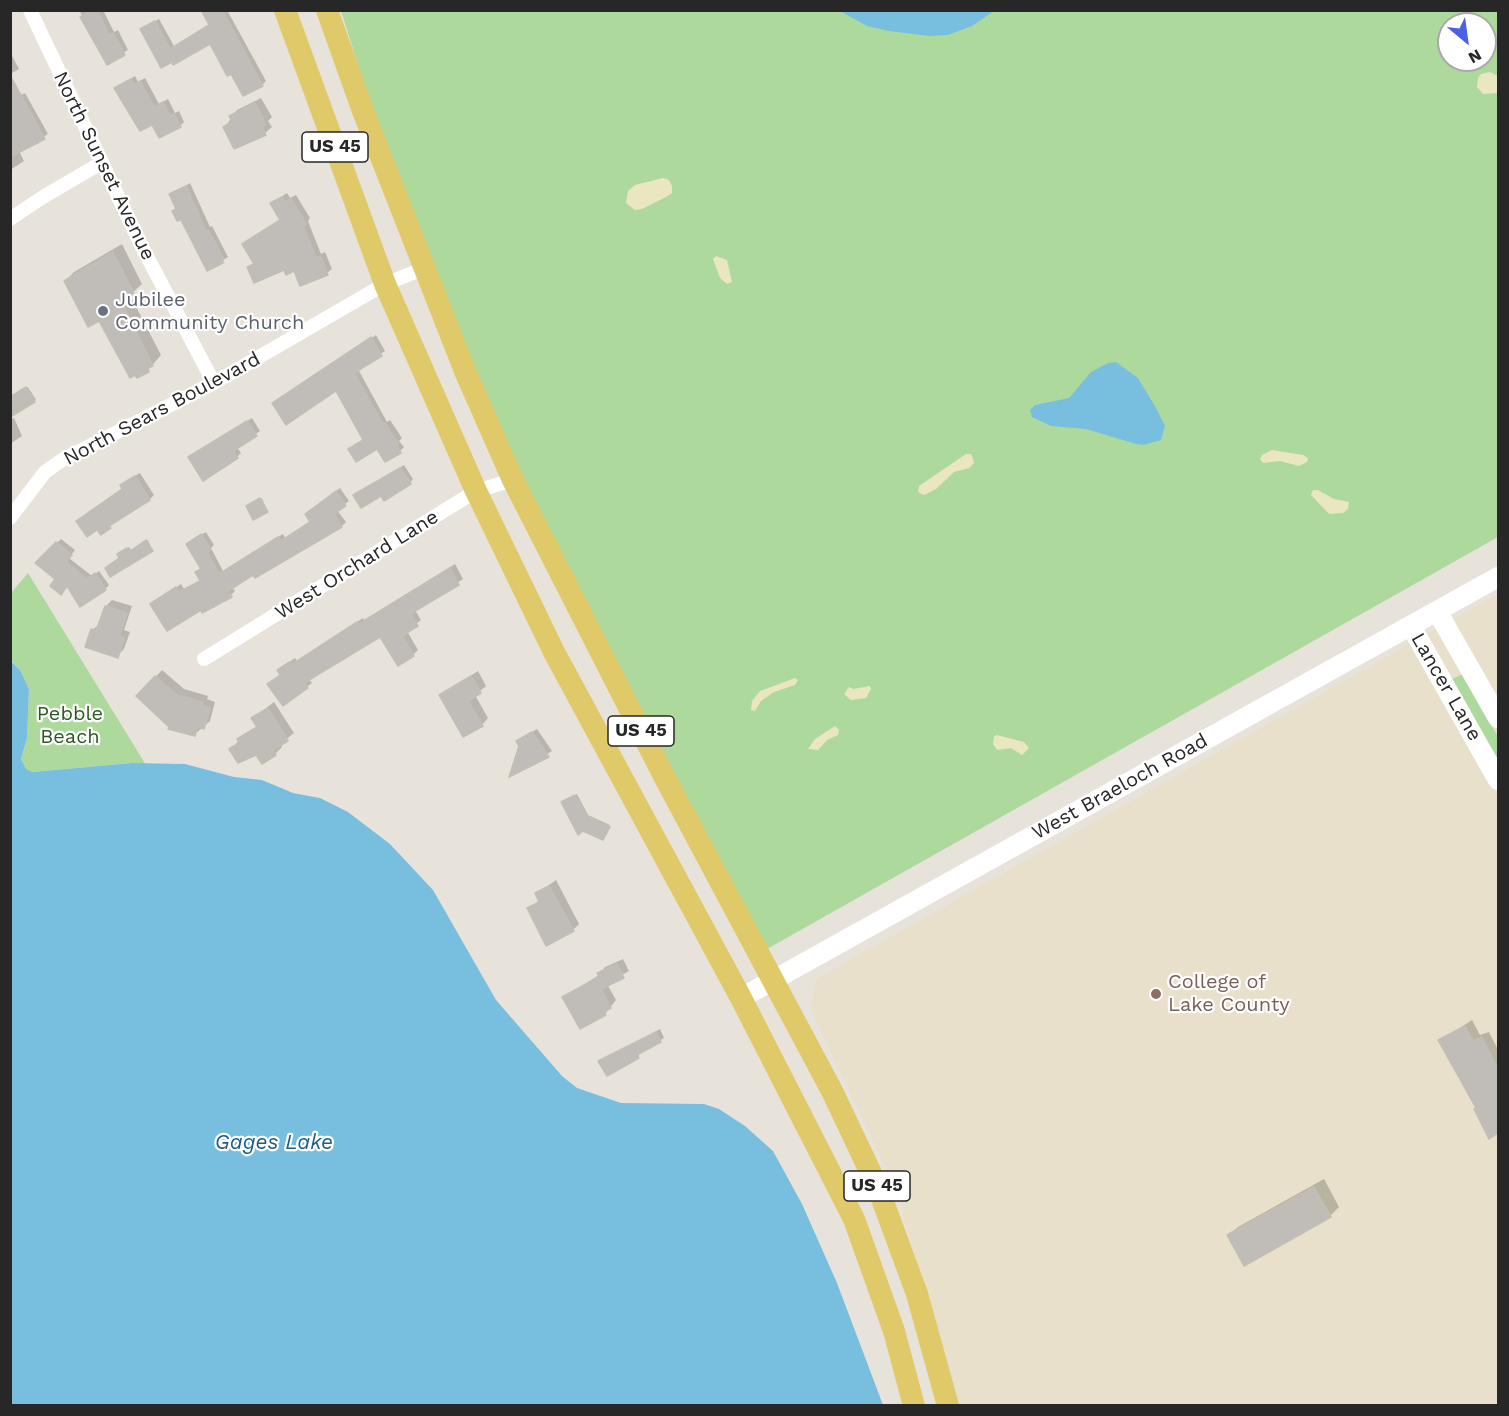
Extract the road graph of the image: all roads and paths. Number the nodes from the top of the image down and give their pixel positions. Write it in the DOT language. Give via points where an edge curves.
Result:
graph roads {
  1 [pos="30,10"];
  2 [pos="285,10"];
  3 [pos="327,10"];
  4 [pos="101,163"];
  5 [pos="10,219"];
  6 [pos="425,268"];
  7 [pos="385,284"];
  8 [pos="214,383"];
  9 [pos="513,480"];
  10 [pos="476,491"];
  11 [pos="10,518"];
  12 [pos="1498,577"];
  13 [pos="1437,611"];
  14 [pos="1411,626"];
  15 [pos="204,659"];
  16 [pos="1498,718"];
  17 [pos="1498,780"];
  18 [pos="773,979"];
  19 [pos="741,998"];
  20 [pos="914,1406"];
  21 [pos="948,1406"];
  1 -- 4 [label="street, North Sunset Avenue"];
  2 -- 7 [label="main road, US 45"];
  3 -- 6 [label="main road, US 45"];
  4 -- 5 [label="street"];
  4 -- 8 [label="street, North Sunset Avenue"];
  6 -- 7 [label="street, North Sears Boulevard"];
  6 -- 9 [label="main road, US 45"];
  7 -- 8 [label="street, North Sears Boulevard"];
  7 -- 10 [label="main road, US 45"];
  8 -- 11 [label="street, North Sears Boulevard" via="62,460 45,472"];
  9 -- 10 [label="street, West Orchard Lane"];
  9 -- 18 [label="main road, US 45"];
  10 -- 15 [label="street, West Orchard Lane"];
  10 -- 19 [label="main road, US 45" via="555,652"];
  12 -- 13 [label="street, West Braeloch Road"];
  13 -- 14 [label="street, West Braeloch Road"];
  13 -- 16 [label="street, Lancer Lane"];
  14 -- 17 [label="street, Lancer Lane"];
  14 -- 18 [label="street, West Braeloch Road"];
  18 -- 19 [label="street, West Braeloch Road"];
  18 -- 21 [label="main road, US 45" via="878,1188 916,1294"];
  19 -- 20 [label="main road, US 45" via="854,1219 894,1331"];
}
